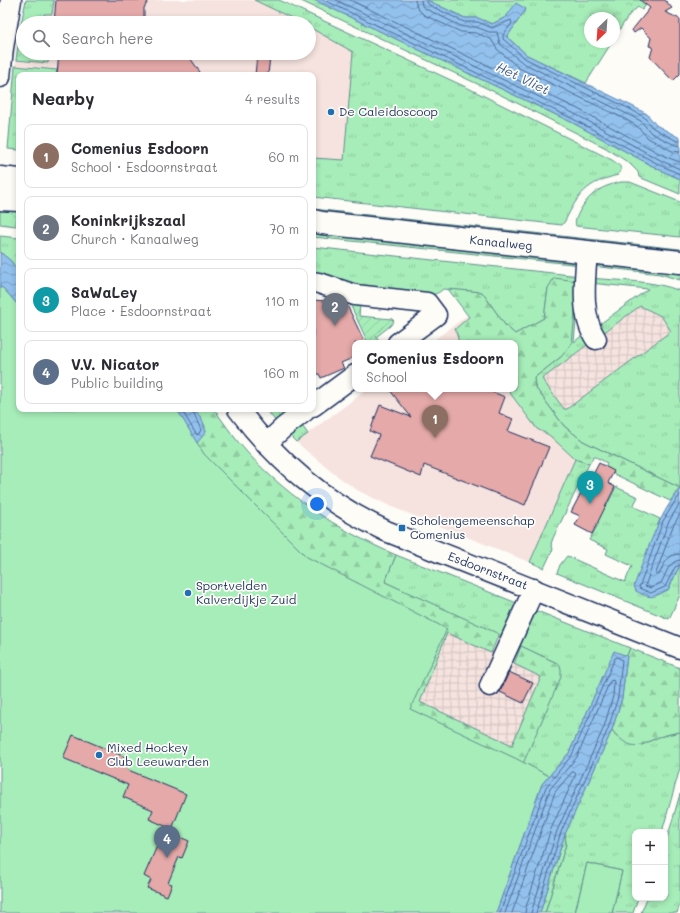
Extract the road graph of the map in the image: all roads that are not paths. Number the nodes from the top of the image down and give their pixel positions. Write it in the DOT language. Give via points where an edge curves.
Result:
graph roads {
  1 [pos="11,0"];
  2 [pos="1,47"];
  3 [pos="0,77"];
  4 [pos="0,178"];
  5 [pos="16,180"];
  6 [pos="316,223"];
  7 [pos="587,252"];
  8 [pos="680,262"];
  9 [pos="316,282"];
  10 [pos="596,339"];
  11 [pos="402,340"];
  12 [pos="352,377"];
  13 [pos="316,403"];
  14 [pos="240,412"];
  15 [pos="303,412"];
  16 [pos="266,444"];
  17 [pos="534,589"];
  18 [pos="680,648"];
  19 [pos="490,686"];
  1 -- 2 [label="street"];
  2 -- 3 [label="street"];
  4 -- 5 [label="main road"];
  6 -- 7 [label="main road, Kanaalweg"];
  7 -- 8 [label="main road, Kanaalweg"];
  7 -- 10 [label="street" via="584,289 589,330"];
  9 -- 11 [label="street" via="355,295 427,303 436,315"];
  12 -- 13 [label="street"];
  14 -- 16 [label="street, Esdoornstraat"];
  15 -- 16 [label="street"];
  16 -- 17 [label="street, Esdoornstraat" via="301,478 356,515 386,531"];
  17 -- 18 [label="street, Esdoornstraat"];
  17 -- 19 [label="street"];
}
